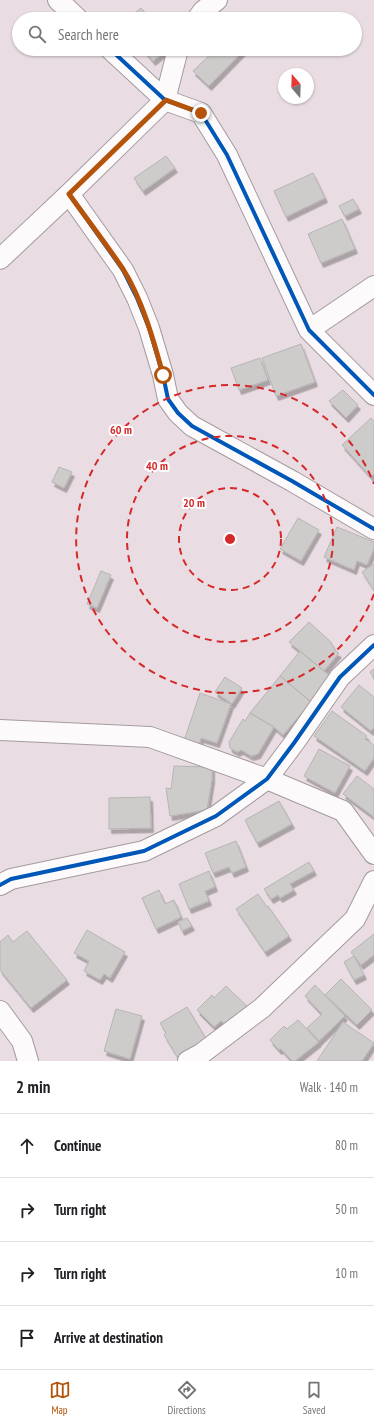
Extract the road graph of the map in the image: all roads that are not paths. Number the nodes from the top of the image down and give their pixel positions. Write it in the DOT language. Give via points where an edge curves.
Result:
graph roads {
  1 [pos="58,0"];
  2 [pos="217,0"];
  3 [pos="71,12"];
  4 [pos="202,12"];
  5 [pos="118,56"];
  6 [pos="176,56"];
  7 [pos="166,100"];
  8 [pos="69,194"];
  9 [pos="0,259"];
  10 [pos="374,286"];
  11 [pos="309,330"];
  12 [pos="374,395"];
  13 [pos="374,529"];
  14 [pos="374,645"];
  15 [pos="0,730"];
  16 [pos="267,779"];
  17 [pos="374,854"];
  18 [pos="374,880"];
  19 [pos="0,885"];
  20 [pos="0,1012"];
  21 [pos="28,1061"];
  22 [pos="188,1061"];
  1 -- 3 [label="street"];
  2 -- 4 [label="street"];
  5 -- 7 [label="street"];
  6 -- 7 [label="street"];
  7 -- 8 [label="street"];
  7 -- 11 [label="street" via="201,113 227,154"];
  8 -- 9 [label="street"];
  8 -- 13 [label="street" via="127,277 149,328 168,399 178,414 192,426"];
  10 -- 11 [label="street"];
  11 -- 12 [label="street"];
  14 -- 16 [label="street" via="340,677"];
  15 -- 16 [label="street" via="150,737"];
  16 -- 17 [label="street" via="343,811"];
  16 -- 19 [label="street" via="216,816 144,851 11,878"];
  18 -- 22 [label="street" via="355,919 262,1008"];
  20 -- 21 [label="street" via="22,1041"];
}
